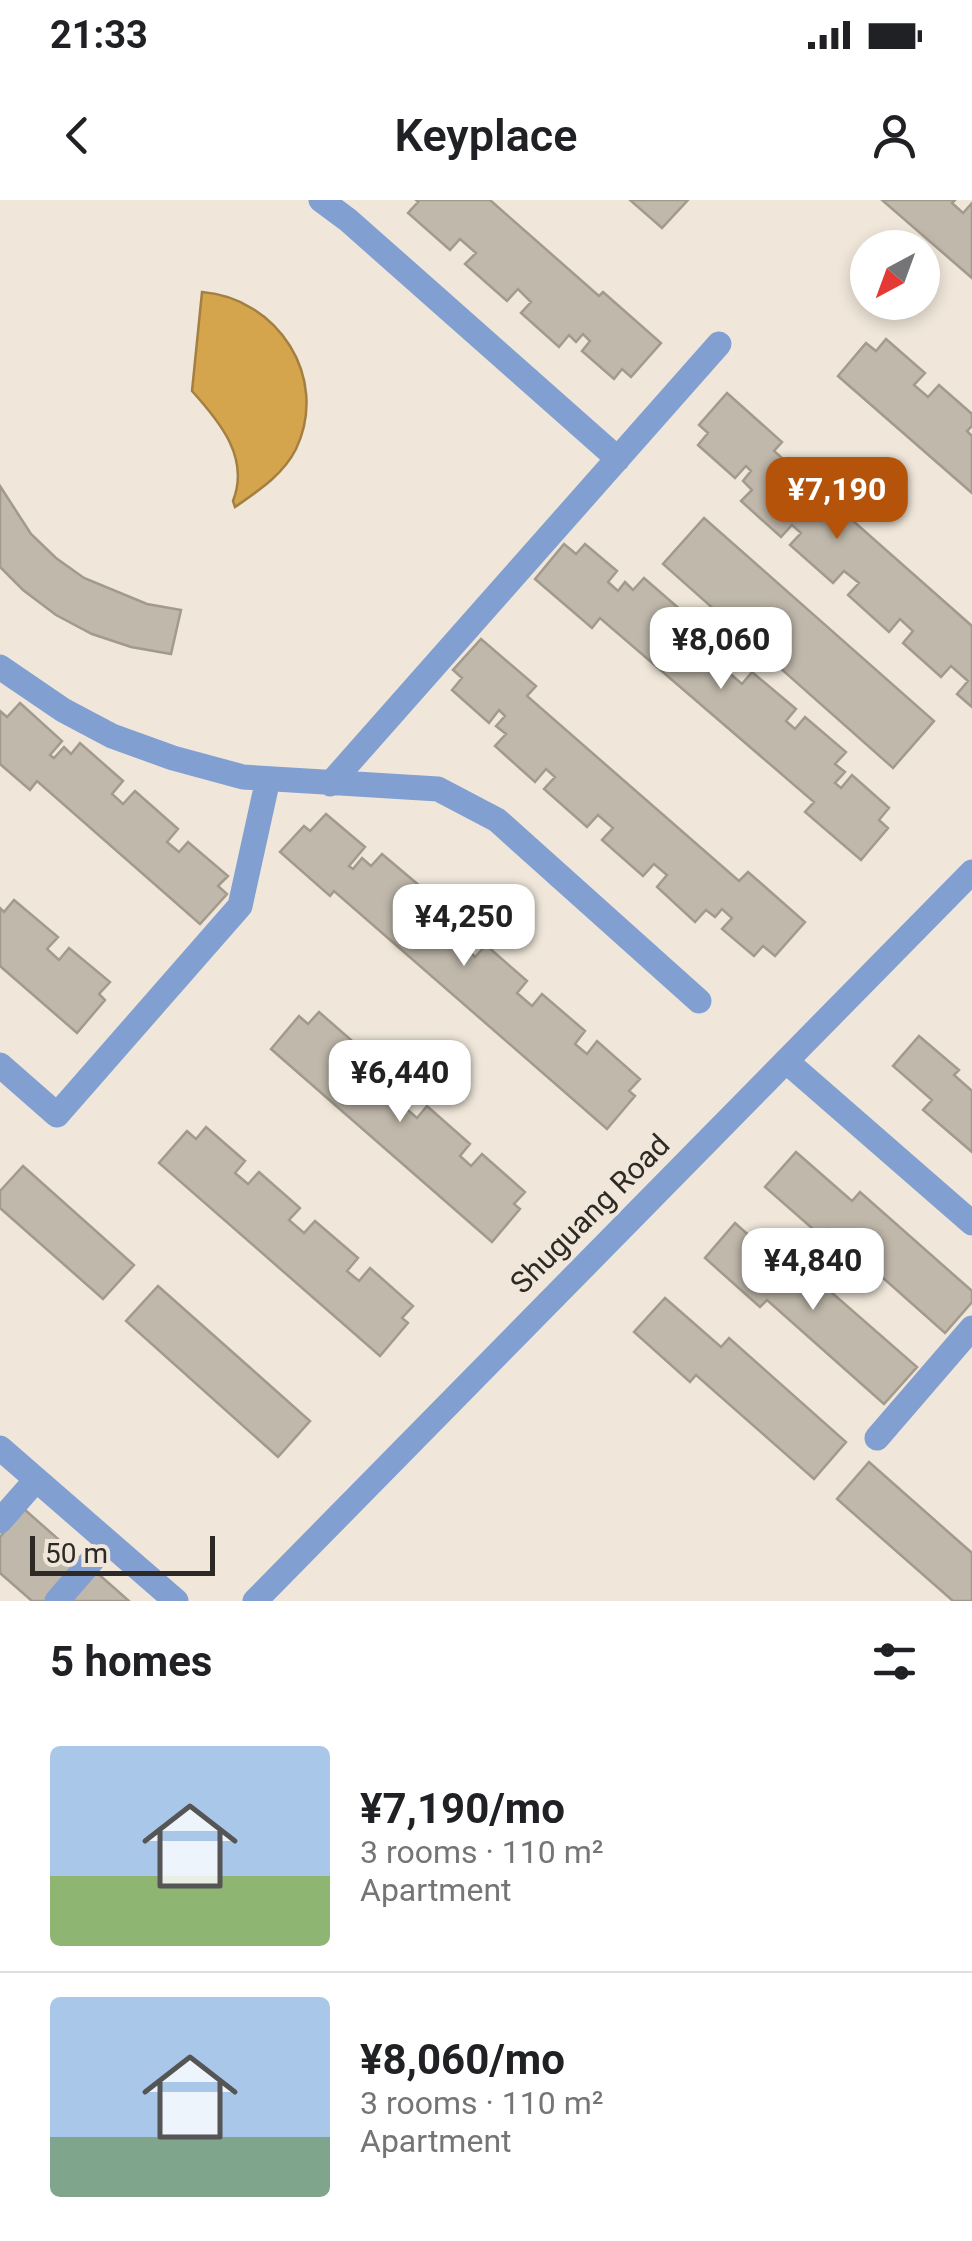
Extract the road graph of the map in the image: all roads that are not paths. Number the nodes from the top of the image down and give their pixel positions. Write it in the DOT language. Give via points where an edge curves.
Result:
graph roads {
  1 [pos="321,200"];
  2 [pos="720,344"];
  3 [pos="618,459"];
  4 [pos="0,667"];
  5 [pos="268,779"];
  6 [pos="330,784"];
  7 [pos="972,872"];
  8 [pos="699,1001"];
  9 [pos="786,1061"];
  10 [pos="0,1065"];
  11 [pos="972,1223"];
  12 [pos="972,1328"];
  13 [pos="877,1438"];
  14 [pos="0,1448"];
  15 [pos="36,1480"];
  16 [pos="0,1520"];
  17 [pos="108,1542"];
  18 [pos="57,1601"];
  19 [pos="176,1601"];
  20 [pos="255,1601"];
  1 -- 3 [label="street"];
  2 -- 3 [label="street"];
  3 -- 6 [label="street"];
  4 -- 5 [label="street" via="112,736 172,758"];
  5 -- 6 [label="street"];
  5 -- 10 [label="street" via="240,906 57,1115"];
  6 -- 8 [label="street" via="438,789 468,802 497,820"];
  7 -- 9 [label="street, Shuguang Road"];
  9 -- 11 [label="street"];
  9 -- 20 [label="street, Shuguang Road"];
  12 -- 13 [label="street"];
  14 -- 15 [label="street"];
  15 -- 16 [label="street"];
  15 -- 17 [label="street"];
  17 -- 18 [label="street"];
  17 -- 19 [label="street"];
}
